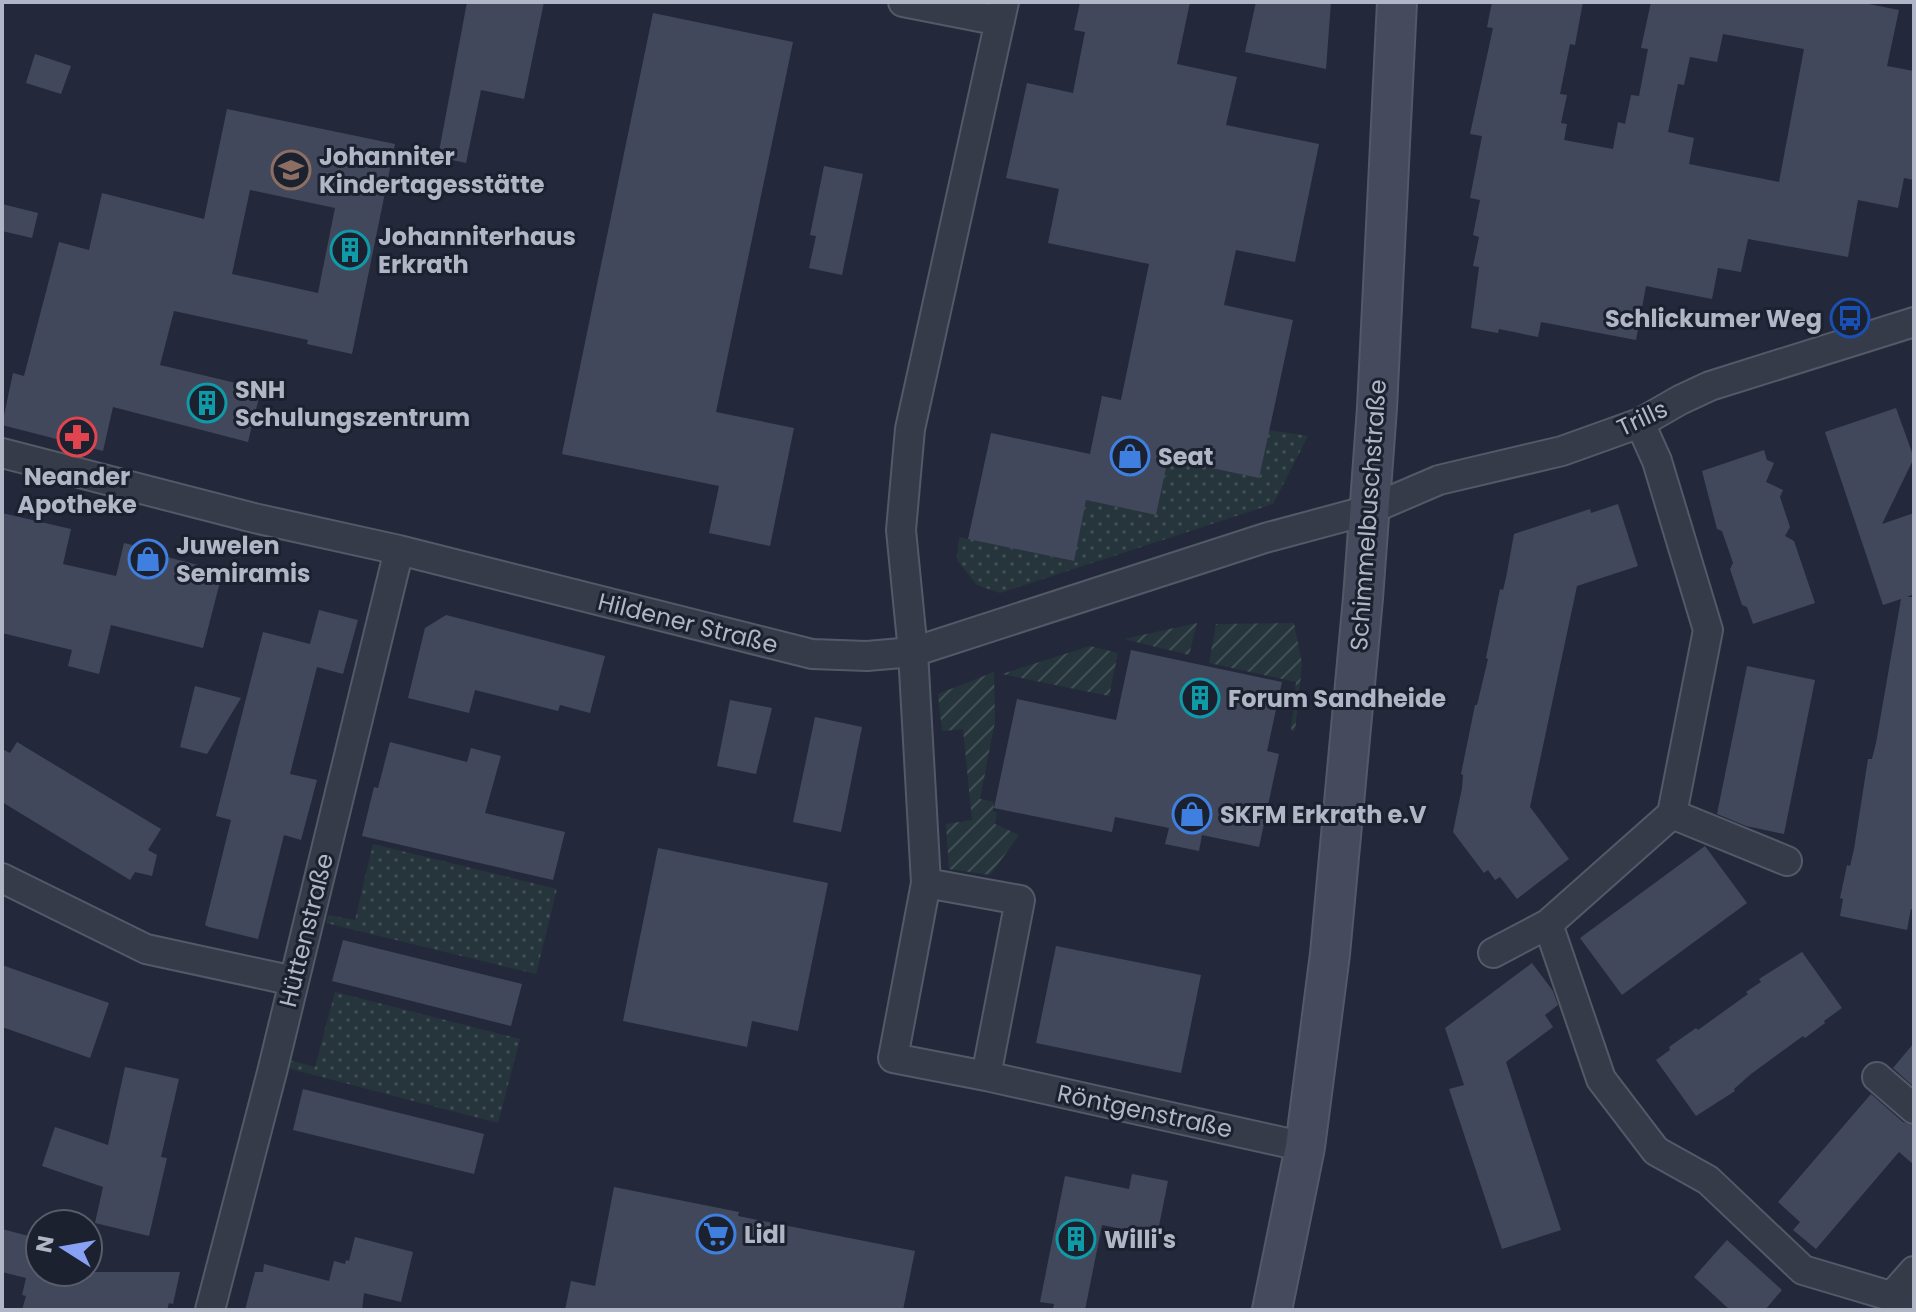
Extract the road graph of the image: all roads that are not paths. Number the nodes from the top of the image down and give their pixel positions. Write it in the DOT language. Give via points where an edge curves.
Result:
graph roads {
  1 [pos="905,2"];
  2 [pos="1397,2"];
  3 [pos="1002,12"];
  4 [pos="1914,322"];
  5 [pos="1640,423"];
  6 [pos="2,453"];
  7 [pos="1369,510"];
  8 [pos="399,550"];
  9 [pos="913,652"];
  10 [pos="1672,814"];
  11 [pos="1787,861"];
  12 [pos="2,878"];
  13 [pos="926,883"];
  14 [pos="1548,924"];
  15 [pos="1493,953"];
  16 [pos="294,981"];
  17 [pos="986,1076"];
  18 [pos="1877,1077"];
  19 [pos="1914,1109"];
  20 [pos="1305,1147"];
  21 [pos="1914,1271"];
  22 [pos="1903,1299"];
  23 [pos="1278,1303"];
  24 [pos="210,1310"];
  1 -- 3 [label="street"];
  2 -- 7 [label="main road, Schimmelbuschstraße"];
  3 -- 9 [label="street" via="910,429 901,530"];
  4 -- 5 [label="street, Trills" via="1710,386"];
  5 -- 7 [label="street, Trills" via="1562,451 1439,480"];
  5 -- 10 [label="street" via="1657,461 1708,630"];
  6 -- 8 [label="street, Hildener Straße"];
  7 -- 9 [label="street, Hildener Straße" via="1265,538"];
  7 -- 20 [label="main road, Schimmelbuschstraße" via="1330,954"];
  8 -- 9 [label="street, Hildener Straße" via="812,654"];
  8 -- 16 [label="street, Hüttenstraße"];
  9 -- 13 [label="street, Röntgenstraße"];
  10 -- 11 [label="street"];
  10 -- 14 [label="street"];
  12 -- 16 [label="street" via="146,949"];
  13 -- 17 [label="street, Röntgenstraße" via="893,1058"];
  13 -- 17 [label="street" via="1020,900"];
  14 -- 15 [label="street"];
  14 -- 22 [label="street" via="1601,1079 1656,1151 1708,1180 1803,1270"];
  16 -- 24 [label="street, Hüttenstraße"];
  17 -- 20 [label="street, Röntgenstraße"];
  18 -- 19 [label="street"];
  20 -- 23 [label="main road, Schimmelbuschstraße"];
  21 -- 22 [label="street"];
}
